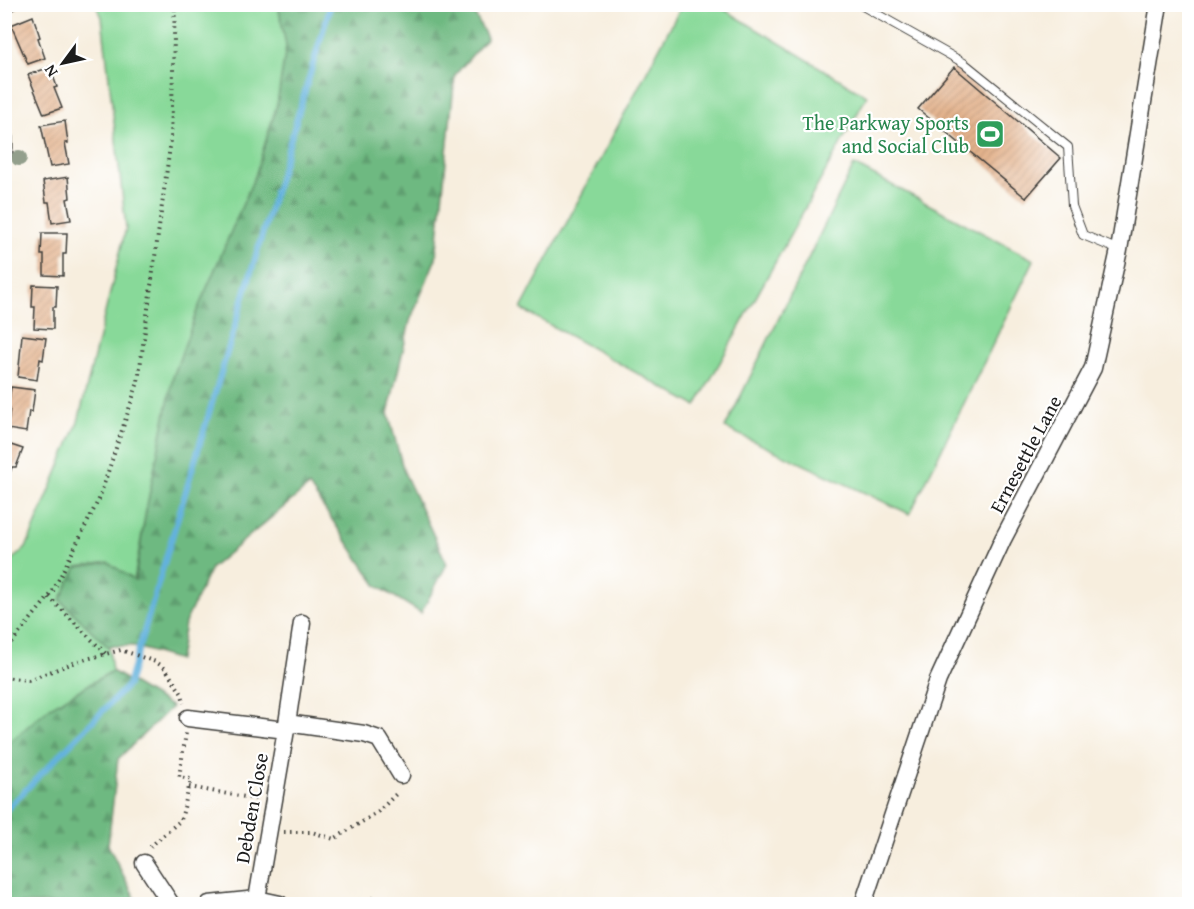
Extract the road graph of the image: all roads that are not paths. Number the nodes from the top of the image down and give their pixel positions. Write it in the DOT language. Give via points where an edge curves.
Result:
graph roads {
  1 [pos="858,4"];
  2 [pos="1159,4"];
  3 [pos="4,137"];
  4 [pos="4,152"];
  5 [pos="1119,250"];
  6 [pos="302,623"];
  7 [pos="188,718"];
  8 [pos="287,727"];
  9 [pos="401,775"];
  10 [pos="144,863"];
  11 [pos="257,899"];
  12 [pos="171,904"];
  13 [pos="213,904"];
  14 [pos="280,904"];
  15 [pos="863,904"];
  1 -- 5 [label="lane" via="964,63 1068,147 1072,206 1083,235"];
  2 -- 5 [label="street, Ernesettle Lane"];
  3 -- 4 [label="street"];
  5 -- 15 [label="street, Ernesettle Lane" via="1094,368 1003,539 938,680"];
  6 -- 8 [label="street, Debden Close"];
  7 -- 8 [label="street"];
  8 -- 9 [label="street" via="364,734 379,739"];
  8 -- 11 [label="street, Debden Close"];
  10 -- 12 [label="street"];
  11 -- 13 [label="street"];
  11 -- 14 [label="street"];
}
